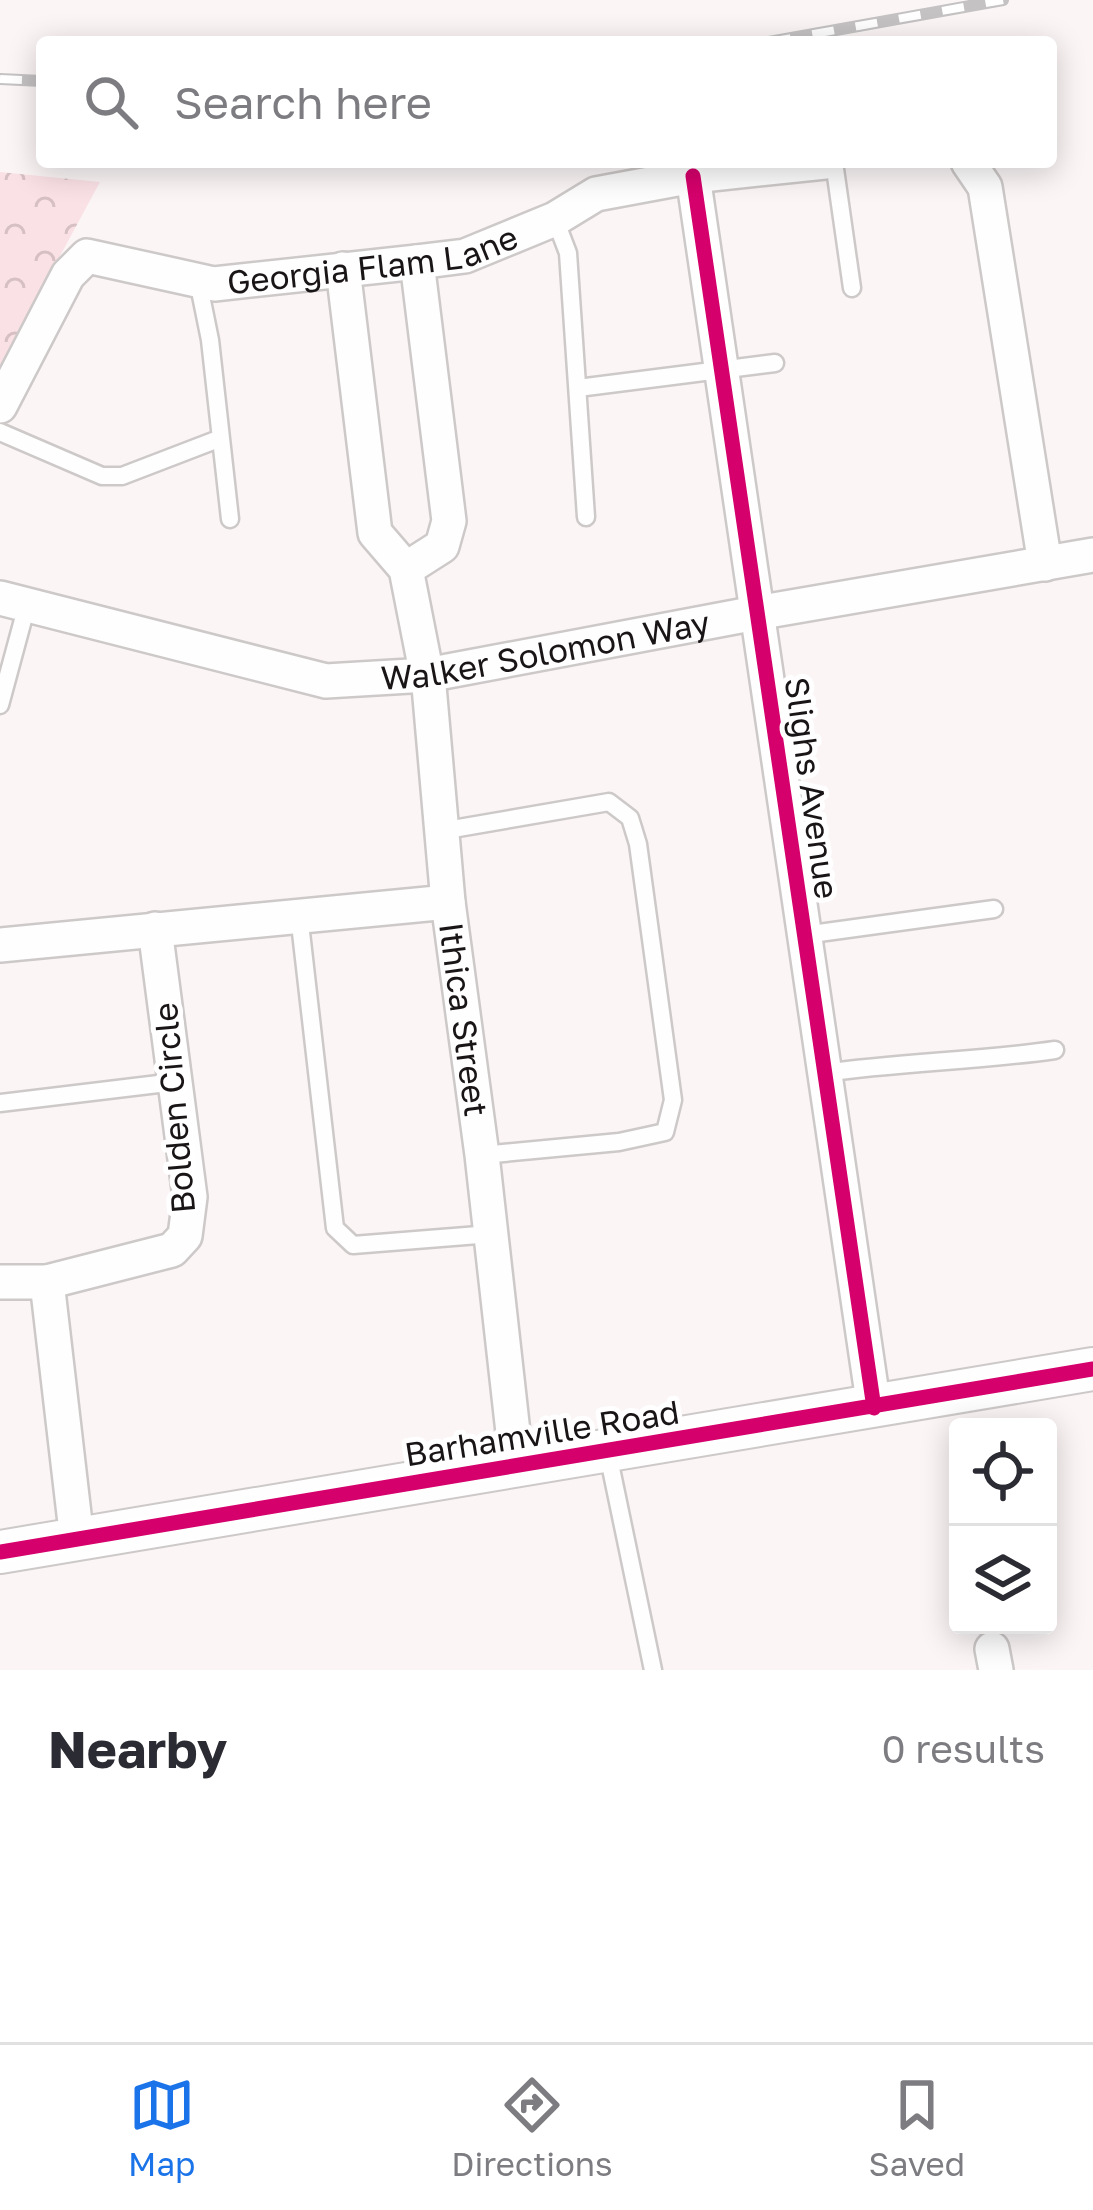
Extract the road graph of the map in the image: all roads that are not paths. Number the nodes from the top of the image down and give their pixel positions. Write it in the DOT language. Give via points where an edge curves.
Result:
graph roads {
  1 [pos="771,168"];
  2 [pos="831,168"];
  3 [pos="972,168"];
  4 [pos="693,176"];
  5 [pos="555,219"];
  6 [pos="417,262"];
  7 [pos="343,269"];
  8 [pos="198,280"];
  9 [pos="852,288"];
  10 [pos="775,363"];
  11 [pos="721,367"];
  12 [pos="578,388"];
  13 [pos="0,406"];
  14 [pos="0,432"];
  15 [pos="221,438"];
  16 [pos="586,517"];
  17 [pos="230,519"];
  18 [pos="1093,555"];
  19 [pos="1045,564"];
  20 [pos="406,569"];
  21 [pos="13,602"];
  22 [pos="756,613"];
  23 [pos="427,675"];
  24 [pos="0,705"];
  25 [pos="441,830"];
  26 [pos="448,902"];
  27 [pos="994,909"];
  28 [pos="299,916"];
  29 [pos="155,929"];
  30 [pos="804,935"];
  31 [pos="0,945"];
  32 [pos="1055,1050"];
  33 [pos="824,1073"];
  34 [pos="175,1082"];
  35 [pos="0,1103"];
  36 [pos="482,1155"];
  37 [pos="491,1234"];
  38 [pos="0,1282"];
  39 [pos="47,1282"];
  40 [pos="1093,1369"];
  41 [pos="874,1408"];
  42 [pos="608,1453"];
  43 [pos="517,1468"];
  44 [pos="77,1540"];
  45 [pos="0,1552"];
  46 [pos="653,1670"];
  1 -- 4 [label="street, Georgia Flam Lane"];
  2 -- 9 [label="lane"];
  3 -- 19 [label="street" via="985,187"];
  4 -- 5 [label="street, Georgia Flam Lane" via="596,194"];
  4 -- 11 [label="street, Slighs Avenue"];
  5 -- 6 [label="street, Georgia Flam Lane" via="464,256"];
  5 -- 12 [label="lane" via="568,253"];
  6 -- 7 [label="street, Georgia Flam Lane"];
  6 -- 20 [label="street" via="449,521 442,546"];
  7 -- 8 [label="street, Georgia Flam Lane"];
  7 -- 20 [label="street, Ithica Street" via="375,533"];
  8 -- 13 [label="street, Georgia Flam Lane" via="87,256 68,275"];
  8 -- 15 [label="lane"];
  10 -- 11 [label="lane"];
  11 -- 12 [label="lane"];
  11 -- 22 [label="street, Slighs Avenue"];
  12 -- 16 [label="lane"];
  14 -- 15 [label="lane" via="101,476 122,476"];
  15 -- 17 [label="lane"];
  18 -- 19 [label="street, Walker Solomon Way"];
  19 -- 22 [label="street, Walker Solomon Way"];
  20 -- 23 [label="street, Ithica Street"];
  21 -- 23 [label="street, Walker Solomon Way" via="326,681"];
  21 -- 24 [label="lane"];
  22 -- 23 [label="street, Walker Solomon Way"];
  22 -- 30 [label="street, Slighs Avenue"];
  23 -- 25 [label="street, Ithica Street"];
  25 -- 26 [label="street, Ithica Street"];
  25 -- 36 [label="lane" via="608,802 630,818 673,1100 665,1132"];
  26 -- 28 [label="street"];
  26 -- 36 [label="street, Ithica Street"];
  27 -- 30 [label="lane"];
  28 -- 29 [label="street"];
  28 -- 37 [label="lane" via="335,1228 353,1245"];
  29 -- 31 [label="street"];
  29 -- 34 [label="street, Bolden Circle"];
  30 -- 33 [label="street, Slighs Avenue"];
  32 -- 33 [label="lane"];
  33 -- 41 [label="street, Slighs Avenue"];
  34 -- 35 [label="lane"];
  34 -- 39 [label="street, Bolden Circle" via="190,1197 185,1236 172,1250"];
  36 -- 37 [label="street, Ithica Street"];
  37 -- 43 [label="street, Ithica Street"];
  38 -- 39 [label="street, Bolden Circle"];
  39 -- 44 [label="street"];
  40 -- 41 [label="street, Barhamville Road"];
  41 -- 42 [label="street, Barhamville Road"];
  42 -- 43 [label="street, Barhamville Road"];
  42 -- 46 [label="lane"];
  43 -- 44 [label="street, Barhamville Road"];
  44 -- 45 [label="street, Barhamville Road"];
}
